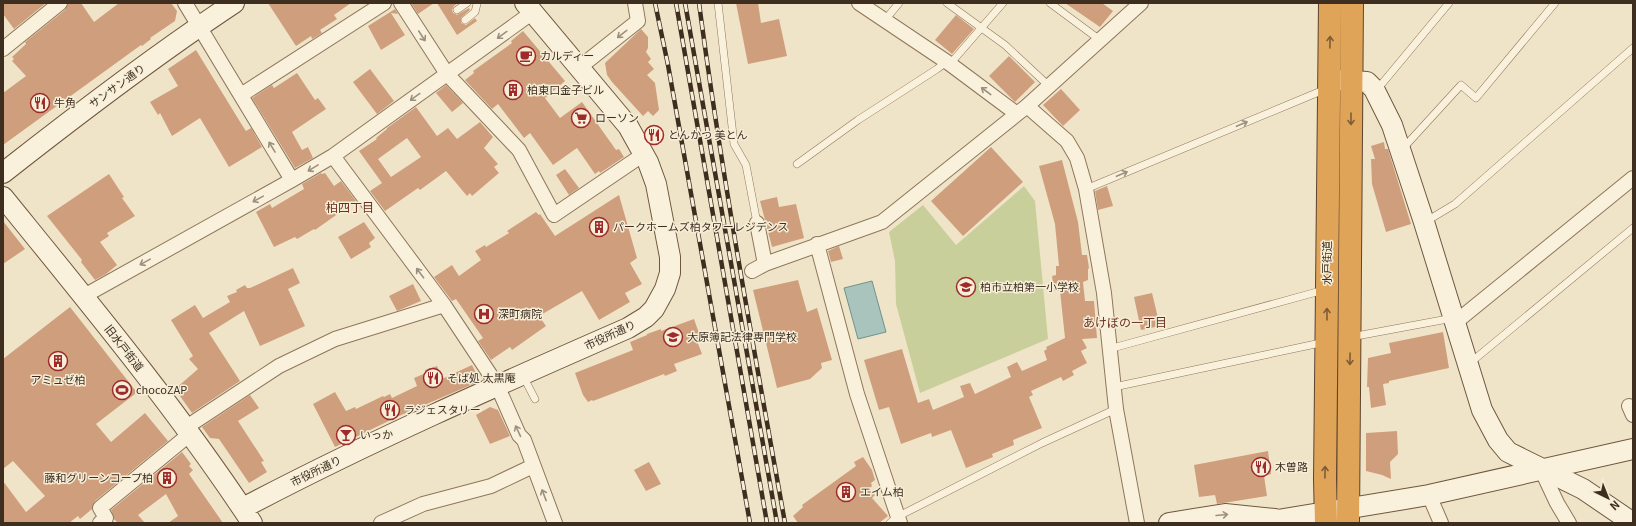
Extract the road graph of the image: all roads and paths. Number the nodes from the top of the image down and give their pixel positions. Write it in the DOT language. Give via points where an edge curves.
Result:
graph roads {
  1 [pos="60,3"];
  2 [pos="185,3"];
  3 [pos="234,3"];
  4 [pos="384,3"];
  5 [pos="401,3"];
  6 [pos="467,3"];
  7 [pos="477,3"];
  8 [pos="635,3"];
  9 [pos="718,3"];
  10 [pos="859,3"];
  11 [pos="899,3"];
  12 [pos="947,3"];
  13 [pos="1003,3"];
  14 [pos="1050,3"];
  15 [pos="1141,3"];
  16 [pos="1330,3"];
  17 [pos="1352,3"];
  18 [pos="1449,3"];
  19 [pos="1555,3"];
  20 [pos="529,8"];
  21 [pos="457,10"];
  22 [pos="465,20"];
  23 [pos="885,20"];
  24 [pos="199,27"];
  25 [pos="981,28"];
  26 [pos="1100,40"];
  27 [pos="1633,48"];
  28 [pos="3,49"];
  29 [pos="948,63"];
  30 [pos="580,67"];
  31 [pos="447,74"];
  32 [pos="1352,80"];
  33 [pos="1329,84"];
  34 [pos="1050,87"];
  35 [pos="1374,89"];
  36 [pos="242,95"];
  37 [pos="1022,110"];
  38 [pos="1400,147"];
  39 [pos="644,154"];
  40 [pos="333,156"];
  41 [pos="798,164"];
  42 [pos="3,172"];
  43 [pos="1633,178"];
  44 [pos="292,180"];
  45 [pos="1086,189"];
  46 [pos="3,197"];
  47 [pos="1424,222"];
  48 [pos="757,224"];
  49 [pos="1633,228"];
  50 [pos="817,244"];
  51 [pos="765,264"];
  52 [pos="752,271"];
  53 [pos="1327,289"];
  54 [pos="84,296"];
  55 [pos="444,304"];
  56 [pos="1453,318"];
  57 [pos="1351,337"];
  58 [pos="1327,341"];
  59 [pos="1109,349"];
  60 [pos="1466,361"];
  61 [pos="522,374"];
  62 [pos="497,385"];
  63 [pos="1114,387"];
  64 [pos="535,399"];
  65 [pos="1116,410"];
  66 [pos="188,431"];
  67 [pos="1633,449"];
  68 [pos="533,466"];
  69 [pos="1541,469"];
  70 [pos="1429,495"];
  71 [pos="1348,515"];
  72 [pos="248,516"];
  73 [pos="1326,517"];
  74 [pos="895,521"];
  75 [pos="1279,521"];
  76 [pos="100,523"];
  77 [pos="382,523"];
  78 [pos="555,523"];
  79 [pos="1137,523"];
  80 [pos="1169,523"];
  81 [pos="1260,523"];
  82 [pos="1441,523"];
  83 [pos="1569,523"];
  84 [pos="1632,523"];
  1 -- 28 [label="street"];
  2 -- 24 [label="street"];
  3 -- 24 [label="street, サンサン通り"];
  4 -- 36 [label="street"];
  5 -- 31 [label="street, one-way"];
  6 -- 21 [label="lane"];
  7 -- 22 [label="lane" via="476,12"];
  8 -- 30 [label="street, one-way" via="638,21"];
  9 -- 48 [label="lane" via="734,144 746,165"];
  10 -- 23 [label="street"];
  11 -- 23 [label="lane"];
  12 -- 25 [label="lane"];
  13 -- 25 [label="lane"];
  14 -- 26 [label="lane"];
  15 -- 26 [label="street"];
  33 -- 16 [label="highway, 水戸街道, one-way"];
  17 -- 32 [label="highway"];
  18 -- 35 [label="lane" via="1380,86"];
  19 -- 38 [label="lane" via="1476,98 1460,85 1407,144"];
  20 -- 30 [label="street, 市役所通り"];
  20 -- 31 [label="street, one-way"];
  23 -- 29 [label="street"];
  24 -- 36 [label="street"];
  24 -- 42 [label="street, サンサン通り"];
  25 -- 29 [label="lane"];
  25 -- 34 [label="lane" via="1005,45"];
  26 -- 34 [label="street"];
  27 -- 47 [label="lane" via="1455,204"];
  37 -- 29 [label="street, one-way"];
  29 -- 41 [label="lane" via="858,120"];
  30 -- 39 [label="street, 市役所通り" via="628,126"];
  31 -- 39 [label="street" via="519,150 554,215"];
  31 -- 40 [label="street, one-way"];
  32 -- 33 [label="street"];
  32 -- 35 [label="street" via="1367,82"];
  32 -- 57 [label="highway, one-way"];
  45 -- 33 [label="lane, one-way"];
  33 -- 53 [label="highway, 水戸街道"];
  34 -- 37 [label="street"];
  35 -- 38 [label="street"];
  44 -- 36 [label="street, one-way"];
  37 -- 45 [label="street" via="1067,141 1077,158"];
  37 -- 50 [label="street" via="882,222"];
  38 -- 47 [label="street"];
  39 -- 61 [label="street, 市役所通り" via="656,184 670,257 670,273 654,309 646,318 628,328"];
  40 -- 44 [label="street, one-way"];
  55 -- 40 [label="street, one-way"];
  43 -- 56 [label="street" via="1462,317"];
  44 -- 54 [label="street, one-way"];
  45 -- 59 [label="street" via="1104,293"];
  46 -- 54 [label="street, 旧水戸街道"];
  47 -- 56 [label="street"];
  48 -- 51 [label="street"];
  49 -- 60 [label="lane" via="1476,358"];
  50 -- 51 [label="street"];
  50 -- 74 [label="street" via="857,394"];
  51 -- 52 [label="street"];
  58 -- 53 [label="highway, 水戸街道, one-way"];
  53 -- 59 [label="lane"];
  54 -- 66 [label="street, 旧水戸街道"];
  55 -- 62 [label="street"];
  55 -- 66 [label="street" via="335,339 279,366"];
  56 -- 57 [label="lane"];
  56 -- 60 [label="street"];
  57 -- 71 [label="highway, one-way"];
  58 -- 63 [label="lane"];
  73 -- 58 [label="highway, 水戸街道, one-way"];
  59 -- 63 [label="street"];
  60 -- 69 [label="street" via="1482,410 1498,440 1508,452"];
  61 -- 62 [label="street, 市役所通り"];
  61 -- 64 [label="lane"];
  68 -- 62 [label="street, one-way" via="524,440 519,435"];
  62 -- 72 [label="street, 市役所通り" via="300,478"];
  63 -- 65 [label="street"];
  65 -- 74 [label="lane" via="1042,443"];
  65 -- 79 [label="street"];
  66 -- 72 [label="street, 旧水戸街道"];
  66 -- 76 [label="street" via="100,508 106,518"];
  67 -- 69 [label="street"];
  68 -- 77 [label="street" via="491,486 424,504"];
  78 -- 68 [label="street, one-way"];
  69 -- 70 [label="street"];
  69 -- 83 [label="street"];
  69 -- 84 [label="street" via="1583,489"];
  70 -- 71 [label="street"];
  70 -- 82 [label="street"];
  71 -- 73 [label="street"];
  73 -- 75 [label="street"];
  80 -- 75 [label="street, one-way" via="1225,514"];
  75 -- 81 [label="street"];
}
